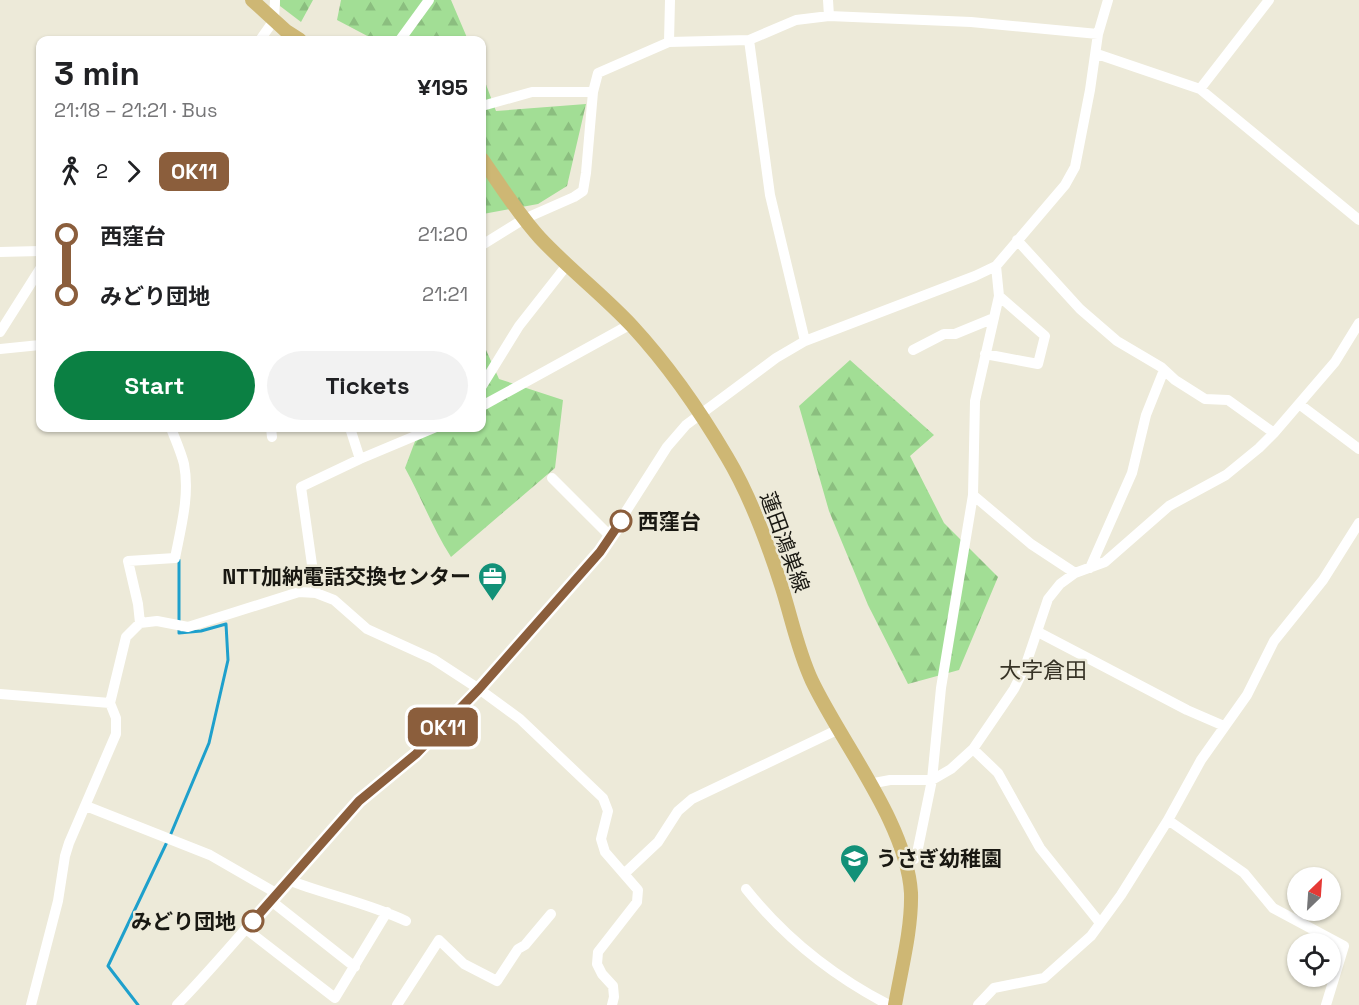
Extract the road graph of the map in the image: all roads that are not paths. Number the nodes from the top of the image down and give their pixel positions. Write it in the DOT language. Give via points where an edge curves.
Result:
graph roads {
  1 [pos="252,0"];
  2 [pos="275,0"];
  3 [pos="429,0"];
  4 [pos="670,0"];
  5 [pos="828,0"];
  6 [pos="1108,0"];
  7 [pos="1269,0"];
  8 [pos="829,16"];
  9 [pos="274,20"];
  10 [pos="1098,34"];
  11 [pos="263,36"];
  12 [pos="287,36"];
  13 [pos="403,36"];
  14 [pos="749,40"];
  15 [pos="669,42"];
  16 [pos="1096,54"];
  17 [pos="1200,89"];
  18 [pos="593,92"];
  19 [pos="486,105"];
  20 [pos="486,165"];
  21 [pos="524,219"];
  22 [pos="1359,220"];
  23 [pos="1017,240"];
  24 [pos="486,243"];
  25 [pos="36,251"];
  26 [pos="0,252"];
  27 [pos="567,265"];
  28 [pos="996,267"];
  29 [pos="36,275"];
  30 [pos="999,296"];
  31 [pos="994,318"];
  32 [pos="1359,323"];
  33 [pos="631,324"];
  34 [pos="0,332"];
  35 [pos="805,341"];
  36 [pos="36,345"];
  37 [pos="0,349"];
  38 [pos="914,350"];
  39 [pos="985,354"];
  40 [pos="1164,370"];
  41 [pos="486,380"];
  42 [pos="486,404"];
  43 [pos="1299,404"];
  44 [pos="700,414"];
  45 [pos="172,432"];
  46 [pos="351,432"];
  47 [pos="424,432"];
  48 [pos="1274,433"];
  49 [pos="1359,449"];
  50 [pos="360,459"];
  51 [pos="552,477"];
  52 [pos="973,495"];
  53 [pos="1359,523"];
  54 [pos="611,537"];
  55 [pos="1090,568"];
  56 [pos="1076,573"];
  57 [pos="316,593"];
  58 [pos="140,623"];
  59 [pos="1038,632"];
  60 [pos="479,689"];
  61 [pos="0,694"];
  62 [pos="110,703"];
  63 [pos="1224,726"];
  64 [pos="839,729"];
  65 [pos="973,749"];
  66 [pos="932,780"];
  67 [pos="869,784"];
  68 [pos="86,806"];
  69 [pos="1168,820"];
  70 [pos="906,864"];
  71 [pos="625,873"];
  72 [pos="288,880"];
  73 [pos="746,889"];
  74 [pos="273,896"];
  75 [pos="387,912"];
  76 [pos="551,914"];
  77 [pos="406,921"];
  78 [pos="1100,923"];
  79 [pos="246,929"];
  80 [pos="355,966"];
  81 [pos="31,1005"];
  82 [pos="177,1005"];
  83 [pos="397,1005"];
  84 [pos="612,1005"];
  85 [pos="889,1005"];
  86 [pos="895,1005"];
  87 [pos="978,1005"];
  88 [pos="1326,1005"];
  1 -- 9 [label="main road"];
  2 -- 9 [label="street"];
  3 -- 13 [label="street"];
  4 -- 15 [label="street"];
  5 -- 8 [label="street"];
  6 -- 10 [label="street"];
  7 -- 17 [label="street"];
  8 -- 10 [label="street" via="971,22"];
  8 -- 14 [label="street" via="796,20"];
  9 -- 11 [label="street"];
  9 -- 12 [label="main road"];
  10 -- 16 [label="street"];
  14 -- 15 [label="street"];
  14 -- 35 [label="street" via="770,195"];
  15 -- 18 [label="street" via="598,73"];
  16 -- 17 [label="street"];
  16 -- 23 [label="street" via="1075,167 1065,185"];
  17 -- 22 [label="street"];
  18 -- 19 [label="street" via="532,92"];
  18 -- 21 [label="street" via="583,191"];
  20 -- 21 [label="main road, 蓮田鴻巣線"];
  21 -- 24 [label="street"];
  21 -- 27 [label="main road, 蓮田鴻巣線"];
  23 -- 28 [label="street"];
  23 -- 40 [label="street" via="1080,309 1117,341"];
  25 -- 26 [label="street"];
  27 -- 33 [label="main road, 蓮田鴻巣線"];
  27 -- 41 [label="street" via="519,326"];
  28 -- 30 [label="street"];
  28 -- 35 [label="street"];
  29 -- 34 [label="street"];
  30 -- 31 [label="street"];
  30 -- 39 [label="street" via="1045,336 1038,364"];
  31 -- 38 [label="street" via="955,334 944,334"];
  31 -- 39 [label="street"];
  32 -- 43 [label="street" via="1335,362"];
  33 -- 42 [label="street"];
  33 -- 44 [label="main road, 蓮田鴻巣線"];
  35 -- 44 [label="street"];
  36 -- 37 [label="street"];
  39 -- 52 [label="street" via="975,401"];
  40 -- 48 [label="street" via="1205,399 1228,400"];
  40 -- 55 [label="street" via="1146,415 1132,473"];
  43 -- 48 [label="street"];
  43 -- 49 [label="street"];
  44 -- 54 [label="street" via="667,447"];
  44 -- 64 [label="main road, 蓮田鴻巣線" via="756,516 801,656"];
  45 -- 58 [label="street" via="183,464 184,510 175,558 128,561"];
  46 -- 50 [label="street"];
  47 -- 50 [label="street"];
  48 -- 55 [label="street" via="1226,475 1169,506 1106,562"];
  50 -- 57 [label="street" via="301,487"];
  51 -- 54 [label="street"];
  52 -- 56 [label="street" via="1031,544"];
  52 -- 66 [label="street" via="941,688"];
  53 -- 63 [label="street" via="1323,580 1274,642 1247,695"];
  54 -- 60 [label="street"];
  55 -- 56 [label="street"];
  56 -- 59 [label="street" via="1048,599"];
  57 -- 58 [label="street" via="299,592 188,627 157,621"];
  57 -- 60 [label="street" via="334,600 367,628 434,659"];
  58 -- 62 [label="street" via="126,637"];
  59 -- 63 [label="street"];
  59 -- 65 [label="street" via="1014,689"];
  60 -- 71 [label="street" via="520,719 603,798 608,811 602,839 605,852"];
  60 -- 72 [label="street" via="416,754 359,801"];
  61 -- 62 [label="street"];
  62 -- 68 [label="street" via="116,718 116,734"];
  63 -- 69 [label="street"];
  64 -- 67 [label="main road, 蓮田鴻巣線"];
  64 -- 71 [label="street" via="692,799 678,811 658,842"];
  65 -- 66 [label="street"];
  65 -- 78 [label="street" via="998,773 1040,848"];
  66 -- 67 [label="street"];
  66 -- 70 [label="street" via="916,858"];
  67 -- 70 [label="main road, 蓮田鴻巣線"];
  68 -- 74 [label="street" via="210,855"];
  68 -- 81 [label="street" via="65,856 58,901"];
  69 -- 78 [label="street"];
  69 -- 88 [label="street" via="1244,873 1273,908 1344,946"];
  70 -- 86 [label="main road, 蓮田鴻巣線" via="910,911"];
  71 -- 84 [label="street" via="638,890 637,902 598,952 597,964 613,986"];
  72 -- 74 [label="street"];
  72 -- 75 [label="street"];
  73 -- 85 [label="street" via="767,916 800,946 858,989"];
  74 -- 79 [label="street"];
  74 -- 80 [label="street"];
  75 -- 77 [label="street"];
  75 -- 80 [label="street"];
  76 -- 83 [label="street" via="518,949 497,981 464,964 439,940"];
  78 -- 87 [label="street" via="1044,978 994,988"];
  79 -- 80 [label="street" via="335,998"];
  79 -- 82 [label="street"];
}
